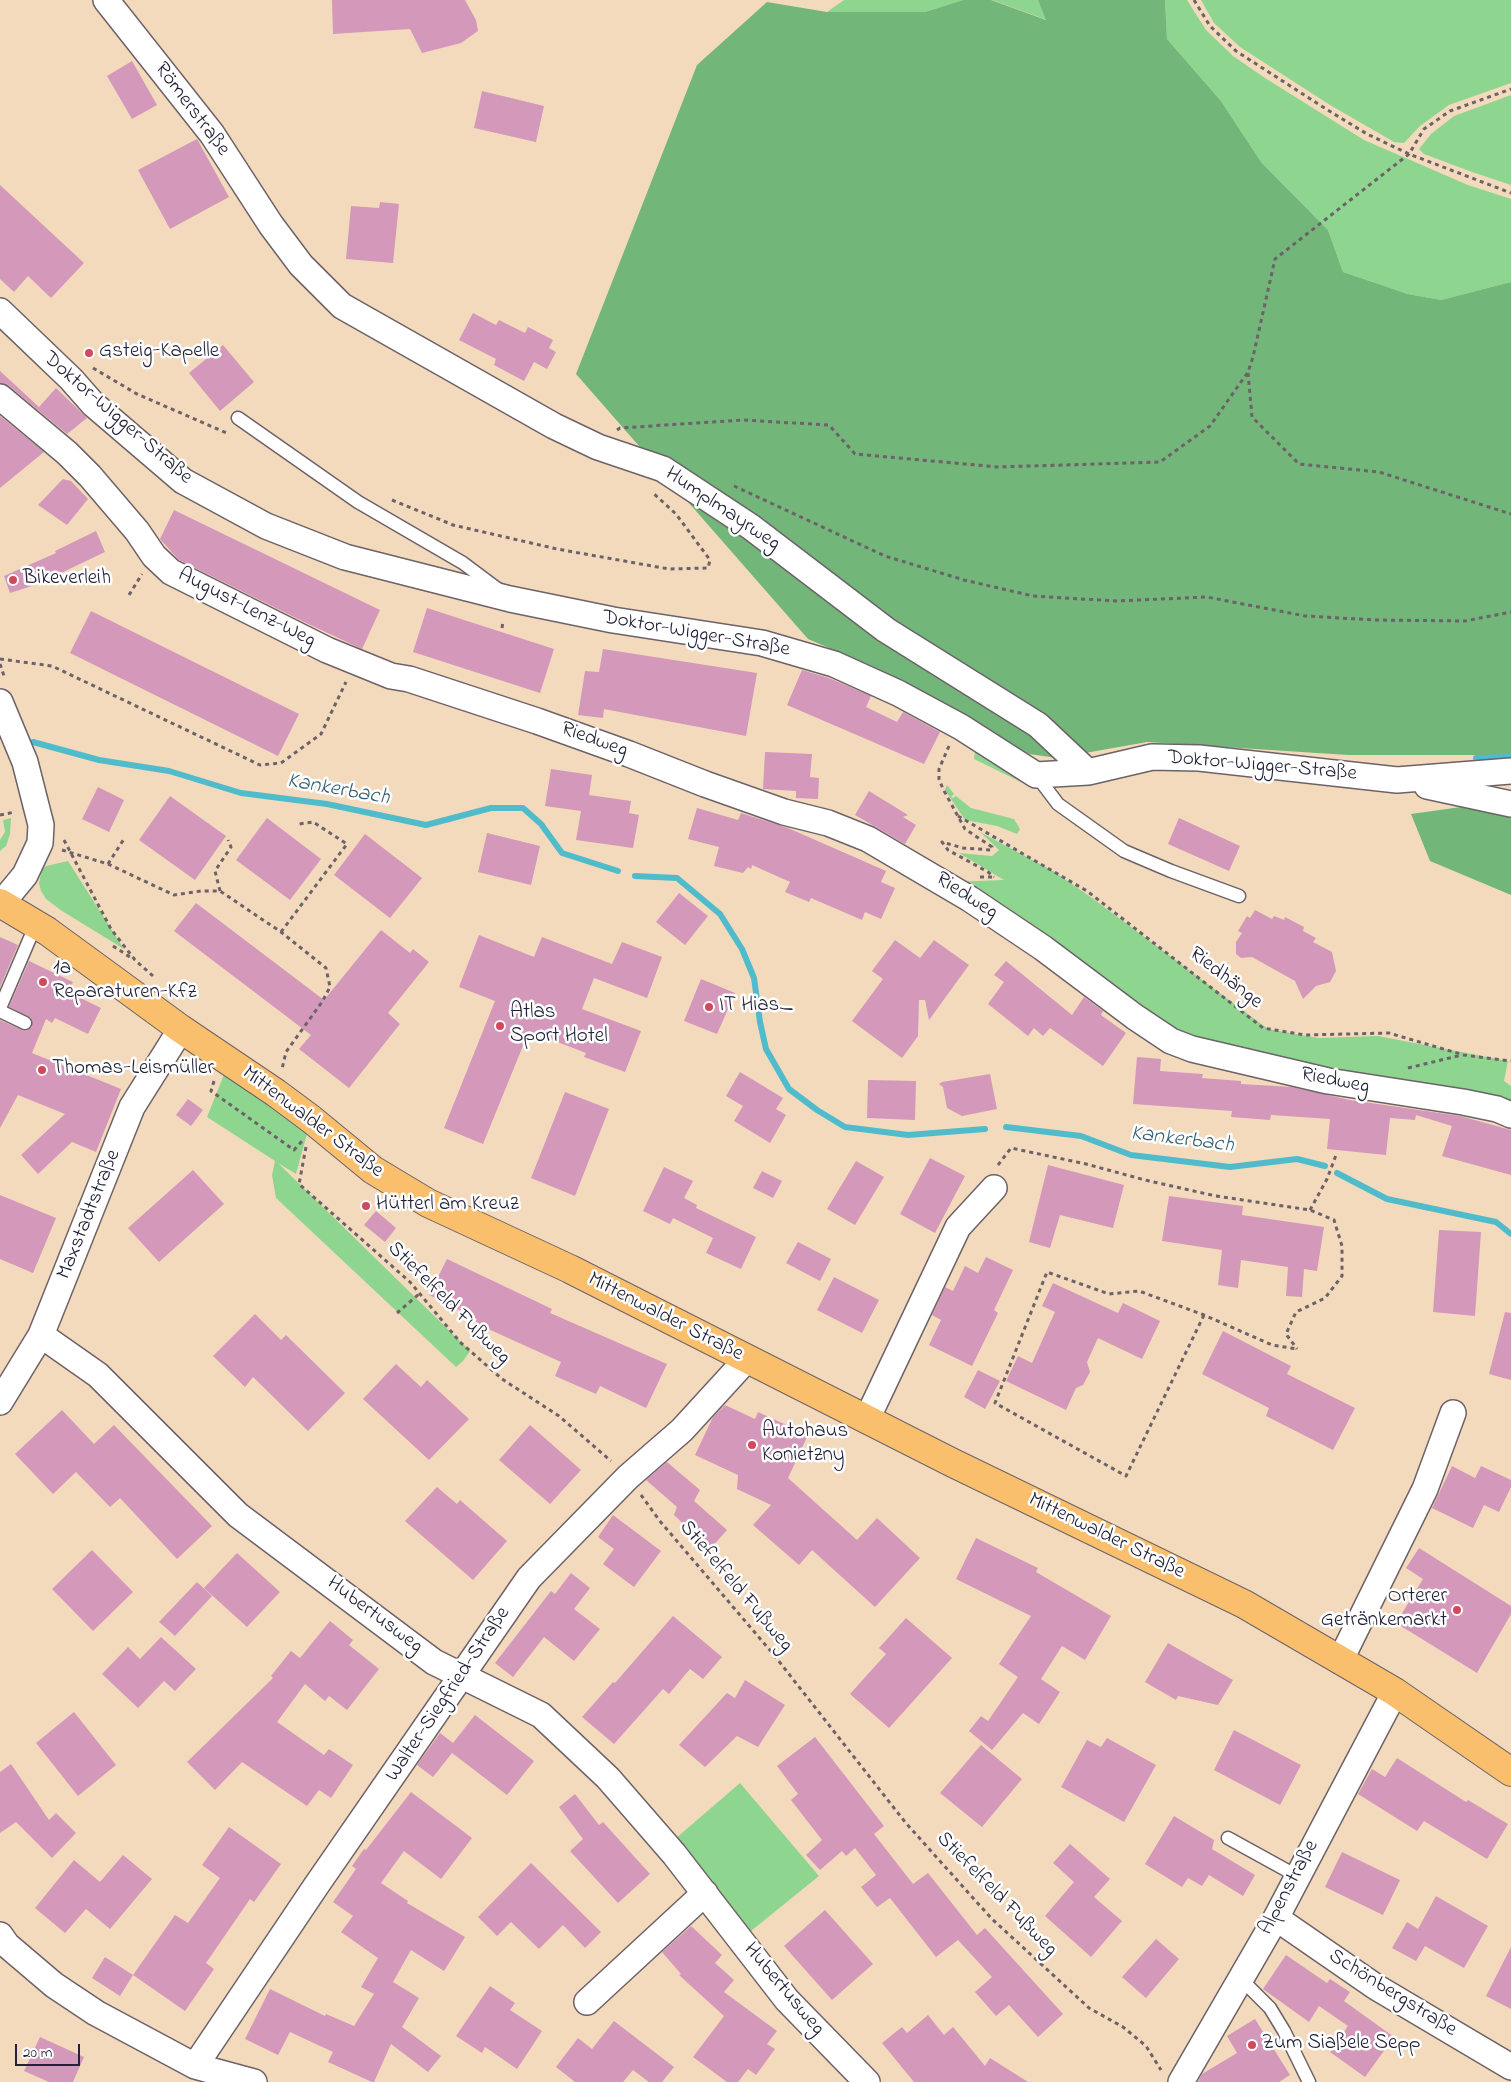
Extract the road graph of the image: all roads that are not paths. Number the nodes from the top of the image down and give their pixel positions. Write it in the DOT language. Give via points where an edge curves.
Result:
graph roads {
  1 [pos="106,0"];
  2 [pos="271,225"];
  3 [pos="0,311"];
  4 [pos="0,397"];
  5 [pos="238,418"];
  6 [pos="510,599"];
  7 [pos="410,679"];
  8 [pos="0,702"];
  9 [pos="1511,771"];
  10 [pos="1088,772"];
  11 [pos="1036,775"];
  12 [pos="1397,780"];
  13 [pos="1511,804"];
  14 [pos="1238,896"];
  15 [pos="1,904"];
  16 [pos="36,924"];
  17 [pos="0,1009"];
  18 [pos="25,1023"];
  19 [pos="181,1029"];
  20 [pos="1511,1115"];
  21 [pos="995,1178"];
  22 [pos="41,1335"];
  23 [pos="746,1360"];
  24 [pos="0,1402"];
  25 [pos="1453,1413"];
  26 [pos="867,1419"];
  27 [pos="1340,1661"];
  28 [pos="461,1676"];
  29 [pos="1395,1692"];
  30 [pos="1511,1772"];
  31 [pos="1228,1838"];
  32 [pos="1296,1876"];
  33 [pos="705,1893"];
  34 [pos="1276,1918"];
  35 [pos="0,1935"];
  36 [pos="1241,1980"];
  37 [pos="587,2002"];
  38 [pos="195,2066"];
  39 [pos="1511,2067"];
  40 [pos="1172,2078"];
  41 [pos="254,2082"];
  42 [pos="867,2082"];
  43 [pos="1309,2082"];
  1 -- 2 [label="street, Römerstraße" via="212,134"];
  2 -- 10 [label="street, Humplmayrweg" via="301,265 342,306 546,422 596,446 663,469 750,527 886,630 1038,725"];
  3 -- 6 [label="street, Doktor-Wigger-Straße" via="93,404 183,481 266,526 345,557"];
  4 -- 7 [label="street, August-Lenz-Weg" via="90,476 154,556 171,572 327,650 391,676"];
  5 -- 6 [label="lane" via="358,502 463,563"];
  6 -- 11 [label="street, Doktor-Wigger-Straße" via="613,620 762,644 834,664 961,727"];
  7 -- 20 [label="street, Riedweg" via="868,839 970,899 1043,948 1135,1017 1192,1049 1328,1081 1463,1102"];
  8 -- 15 [label="street, Mittenwalder Straße" via="25,762 42,825 40,843 25,875"];
  9 -- 12 [label="street, Doktor-Wigger-Straße"];
  10 -- 11 [label="street, Doktor-Wigger-Straße"];
  10 -- 12 [label="street, Doktor-Wigger-Straße" via="1152,757 1199,758"];
  11 -- 14 [label="lane" via="1058,804 1124,851"];
  12 -- 13 [label="street"];
  15 -- 16 [label="main road, Mittenwalder Straße"];
  16 -- 17 [label="lane"];
  16 -- 19 [label="main road, Mittenwalder Straße"];
  17 -- 18 [label="lane"];
  19 -- 22 [label="street, Maxstadtstraße" via="132,1107"];
  19 -- 23 [label="main road, Mittenwalder Straße" via="276,1094 309,1127 428,1203 570,1269"];
  21 -- 26 [label="street" via="958,1228"];
  22 -- 24 [label="street, Maxstadtstraße"];
  22 -- 28 [label="street, Hubertusweg" via="98,1376 238,1514 434,1662"];
  23 -- 26 [label="main road, Mittenwalder Straße"];
  23 -- 28 [label="street, Walter-Siegfried-Straße" via="682,1430 628,1477 529,1578"];
  25 -- 27 [label="street" via="1425,1489"];
  26 -- 27 [label="main road, Mittenwalder Straße" via="1244,1604"];
  27 -- 29 [label="main road, Mittenwalder Straße"];
  28 -- 33 [label="street, Hubertusweg" via="541,1715 608,1778"];
  28 -- 38 [label="street, Walter-Siegfried-Straße"];
  29 -- 30 [label="main road, Mittenwalder Straße"];
  29 -- 32 [label="street, Alpenstraße"];
  31 -- 32 [label="lane"];
  32 -- 34 [label="street, Alpenstraße"];
  33 -- 37 [label="street"];
  33 -- 42 [label="street, Hubertusweg" via="788,2000"];
  34 -- 36 [label="street, Alpenstraße"];
  34 -- 39 [label="street, Schönbergstraße" via="1376,1987"];
  35 -- 38 [label="street" via="7,1945 54,1985 96,2013"];
  36 -- 40 [label="street, Alpenstraße"];
  36 -- 43 [label="lane" via="1270,2008"];
  38 -- 41 [label="street"];
}
